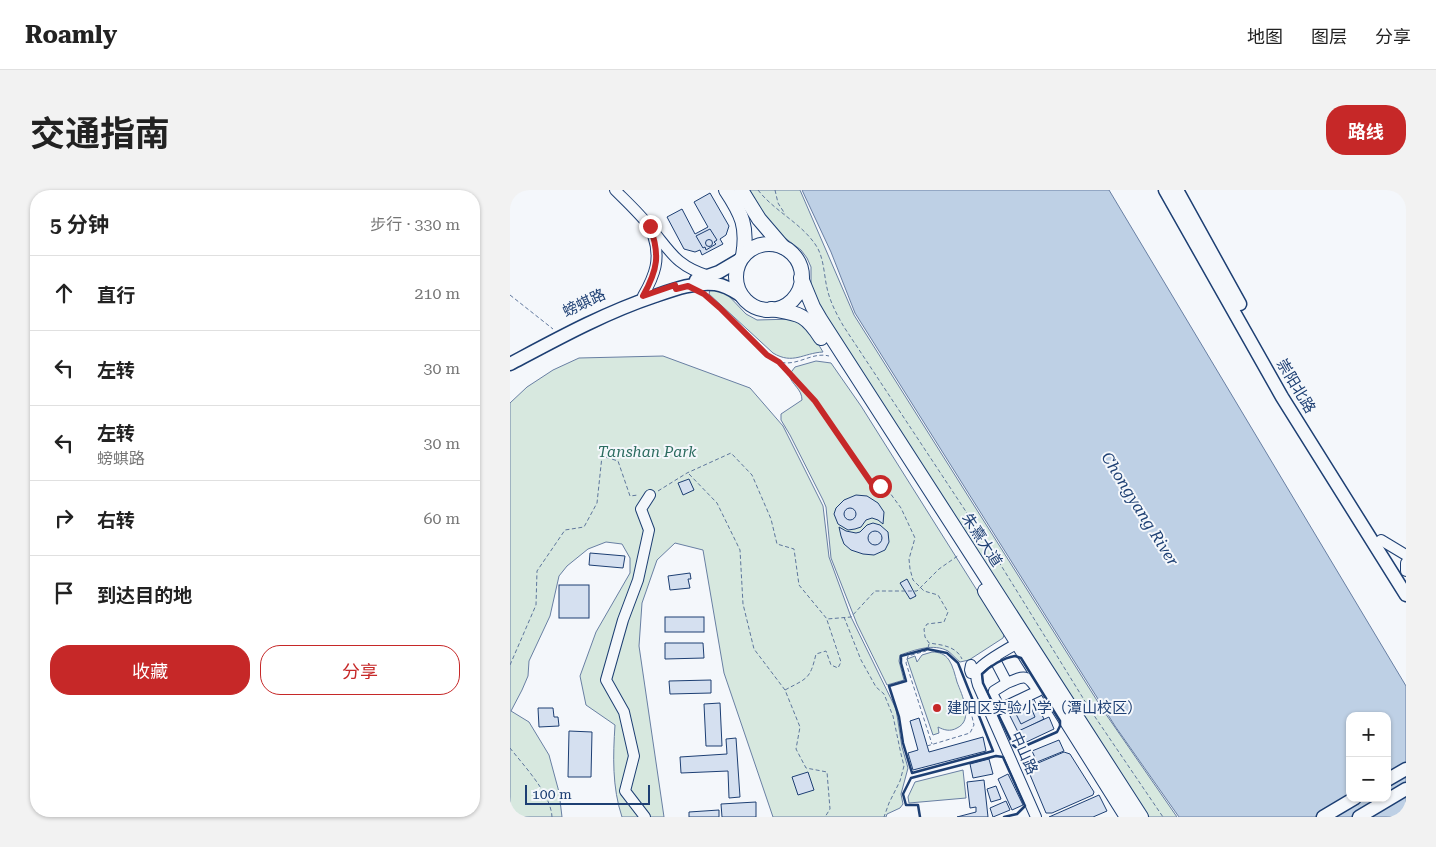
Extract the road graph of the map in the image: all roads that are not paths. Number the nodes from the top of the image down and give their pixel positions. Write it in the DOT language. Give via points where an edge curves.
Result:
graph roads {
  1 [pos="615,190"];
  2 [pos="726,190"];
  3 [pos="741,190"];
  4 [pos="1165,190"];
  5 [pos="1177,190"];
  6 [pos="650,226"];
  7 [pos="783,247"];
  8 [pos="742,257"];
  9 [pos="709,276"];
  10 [pos="801,278"];
  11 [pos="676,287"];
  12 [pos="643,296"];
  13 [pos="742,296"];
  14 [pos="771,309"];
  15 [pos="510,358"];
  16 [pos="510,364"];
  17 [pos="650,495"];
  18 [pos="1381,540"];
  19 [pos="1406,555"];
  20 [pos="1406,563"];
  21 [pos="1406,571"];
  22 [pos="1406,580"];
  23 [pos="1406,595"];
  24 [pos="1021,641"];
  25 [pos="994,658"];
  26 [pos="1007,683"];
  27 [pos="1406,769"];
  28 [pos="1391,778"];
  29 [pos="1406,789"];
  30 [pos="1348,802"];
  31 [pos="645,817"];
  32 [pos="1036,817"];
  33 [pos="1128,817"];
  34 [pos="1141,817"];
  35 [pos="1323,817"];
  36 [pos="1359,817"];
  1 -- 6 [label="street"];
  2 -- 8 [label="highway" via="743,219 745,242"];
  3 -- 7 [label="highway" via="759,220"];
  4 -- 23 [label="main road, 崇阳北路" via="1282,397"];
  5 -- 18 [label="main road, 崇阳北路" via="1288,391"];
  6 -- 9 [label="street" via="684,266"];
  6 -- 12 [label="street" via="657,259 653,279"];
  7 -- 8 [label="highway" via="761,245"];
  7 -- 10 [label="highway" via="797,260"];
  8 -- 9 [label="main road"];
  8 -- 13 [label="highway" via="736,274"];
  9 -- 11 [label="main road"];
  10 -- 14 [label="highway" via="795,296 788,303"];
  10 -- 24 [label="highway, 朱熹大道" via="817,313"];
  11 -- 12 [label="main road, 螃蜞路"];
  11 -- 13 [label="main road" via="716,284"];
  11 -- 16 [label="main road" via="578,327"];
  12 -- 15 [label="main road, 螃蜞路"];
  13 -- 14 [label="highway" via="755,306"];
  14 -- 24 [label="highway, 朱熹大道" via="805,317 812,323"];
  17 -- 31 [label="street" via="642,509 649,530 638,580 606,680 624,712 634,756 625,791"];
  18 -- 19 [label="street"];
  18 -- 22 [label="main road, 崇阳北路"];
  20 -- 21 [label="street"];
  24 -- 25 [label="street"];
  24 -- 33 [label="highway, 朱熹大道"];
  24 -- 34 [label="highway, 朱熹大道"];
  25 -- 26 [label="street"];
  25 -- 32 [label="street, 中山路" via="971,666"];
  27 -- 28 [label="main road"];
  29 -- 36 [label="main road"];
  30 -- 35 [label="main road"];
}
